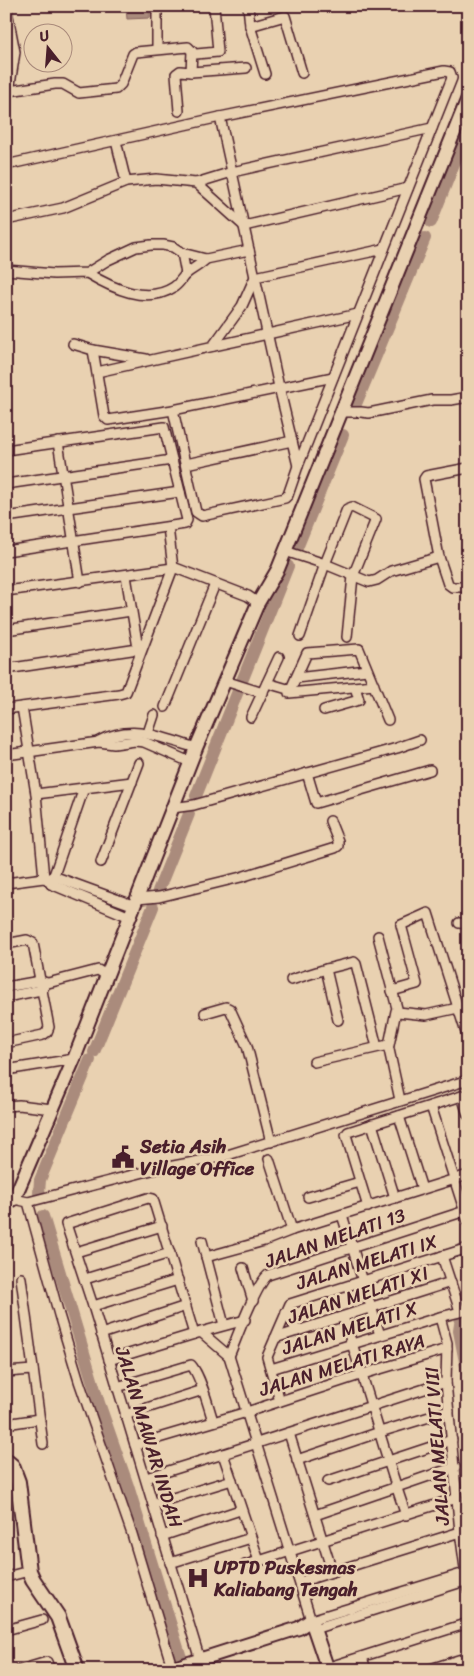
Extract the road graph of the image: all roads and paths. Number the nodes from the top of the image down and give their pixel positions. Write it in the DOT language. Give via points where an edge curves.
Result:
graph roads {
  1 [pos="6,6"];
  2 [pos="156,6"];
  3 [pos="214,6"];
  4 [pos="248,6"];
  5 [pos="250,26"];
  6 [pos="156,50"];
  7 [pos="196,54"];
  8 [pos="246,68"];
  9 [pos="191,72"];
  10 [pos="302,72"];
  11 [pos="265,74"];
  12 [pos="8,91"];
  13 [pos="468,98"];
  14 [pos="179,111"];
  15 [pos="220,118"];
  16 [pos="432,128"];
  17 [pos="116,141"];
  18 [pos="6,165"];
  19 [pos="232,172"];
  20 [pos="126,182"];
  21 [pos="196,183"];
  22 [pos="408,188"];
  23 [pos="6,220"];
  24 [pos="244,226"];
  25 [pos="384,249"];
  26 [pos="249,250"];
  27 [pos="182,253"];
  28 [pos="206,259"];
  29 [pos="108,260"];
  30 [pos="6,270"];
  31 [pos="87,273"];
  32 [pos="186,274"];
  33 [pos="255,277"];
  34 [pos="104,283"];
  35 [pos="358,314"];
  36 [pos="267,334"];
  37 [pos="72,344"];
  38 [pos="213,346"];
  39 [pos="93,350"];
  40 [pos="151,360"];
  41 [pos="97,372"];
  42 [pos="333,377"];
  43 [pos="279,388"];
  44 [pos="468,397"];
  45 [pos="173,410"];
  46 [pos="346,412"];
  47 [pos="292,441"];
  48 [pos="58,442"];
  49 [pos="6,450"];
  50 [pos="172,460"];
  51 [pos="186,464"];
  52 [pos="298,466"];
  53 [pos="468,468"];
  54 [pos="63,475"];
  55 [pos="6,484"];
  56 [pos="180,492"];
  57 [pos="68,507"];
  58 [pos="6,516"];
  59 [pos="168,527"];
  60 [pos="73,541"];
  61 [pos="6,551"];
  62 [pos="289,553"];
  63 [pos="439,557"];
  64 [pos="325,564"];
  65 [pos="173,568"];
  66 [pos="126,576"];
  67 [pos="352,576"];
  68 [pos="80,582"];
  69 [pos="215,584"];
  70 [pos="468,587"];
  71 [pos="6,591"];
  72 [pos="258,602"];
  73 [pos="131,611"];
  74 [pos="6,630"];
  75 [pos="300,636"];
  76 [pos="347,637"];
  77 [pos="138,649"];
  78 [pos="279,658"];
  79 [pos="140,660"];
  80 [pos="6,669"];
  81 [pos="367,670"];
  82 [pos="296,678"];
  83 [pos="225,681"];
  84 [pos="267,683"];
  85 [pos="374,685"];
  86 [pos="355,687"];
  87 [pos="291,690"];
  88 [pos="263,693"];
  89 [pos="22,707"];
  90 [pos="165,707"];
  91 [pos="6,709"];
  92 [pos="324,710"];
  93 [pos="154,715"];
  94 [pos="251,717"];
  95 [pos="388,720"];
  96 [pos="148,733"];
  97 [pos="420,740"];
  98 [pos="99,742"];
  99 [pos="196,748"];
  100 [pos="30,751"];
  101 [pos="6,754"];
  102 [pos="190,762"];
  103 [pos="139,763"];
  104 [pos="430,770"];
  105 [pos="307,773"];
  106 [pos="132,782"];
  107 [pos="84,788"];
  108 [pos="36,794"];
  109 [pos="184,806"];
  110 [pos="330,821"];
  111 [pos="100,862"];
  112 [pos="49,879"];
  113 [pos="6,883"];
  114 [pos="138,905"];
  115 [pos="378,936"];
  116 [pos="6,944"];
  117 [pos="326,970"];
  118 [pos="106,975"];
  119 [pos="291,980"];
  120 [pos="43,984"];
  121 [pos="6,988"];
  122 [pos="392,991"];
  123 [pos="6,997"];
  124 [pos="458,1008"];
  125 [pos="396,1011"];
  126 [pos="205,1013"];
  127 [pos="338,1020"];
  128 [pos="468,1039"];
  129 [pos="6,1043"];
  130 [pos="389,1045"];
  131 [pos="377,1047"];
  132 [pos="74,1059"];
  133 [pos="314,1062"];
  134 [pos="6,1070"];
  135 [pos="468,1080"];
  136 [pos="465,1095"];
  137 [pos="400,1100"];
  138 [pos="6,1106"];
  139 [pos="431,1106"];
  140 [pos="52,1109"];
  141 [pos="468,1115"];
  142 [pos="399,1116"];
  143 [pos="372,1124"];
  144 [pos="271,1142"];
  145 [pos="269,1158"];
  146 [pos="468,1175"];
  147 [pos="454,1180"];
  148 [pos="360,1182"];
  149 [pos="422,1189"];
  150 [pos="308,1197"];
  151 [pos="395,1198"];
  152 [pos="35,1200"];
  153 [pos="10,1202"];
  154 [pos="368,1207"];
  155 [pos="466,1211"];
  156 [pos="342,1215"];
  157 [pos="468,1222"];
  158 [pos="162,1226"];
  159 [pos="292,1230"];
  160 [pos="202,1241"];
  161 [pos="352,1248"];
  162 [pos="468,1248"];
  163 [pos="76,1252"];
  164 [pos="170,1253"];
  165 [pos="442,1256"];
  166 [pos="206,1258"];
  167 [pos="243,1268"];
  168 [pos="21,1278"];
  169 [pos="85,1279"];
  170 [pos="178,1280"];
  171 [pos="363,1281"];
  172 [pos="451,1282"];
  173 [pos="253,1301"];
  174 [pos="93,1306"];
  175 [pos="186,1306"];
  176 [pos="371,1309"];
  177 [pos="464,1311"];
  178 [pos="286,1312"];
  179 [pos="343,1317"];
  180 [pos="440,1317"];
  181 [pos="245,1320"];
  182 [pos="224,1326"];
  183 [pos="297,1331"];
  184 [pos="197,1333"];
  185 [pos="101,1334"];
  186 [pos="380,1335"];
  187 [pos="275,1338"];
  188 [pos="352,1344"];
  189 [pos="447,1349"];
  190 [pos="229,1356"];
  191 [pos="109,1360"];
  192 [pos="271,1369"];
  193 [pos="33,1370"];
  194 [pos="6,1372"];
  195 [pos="363,1374"];
  196 [pos="446,1382"];
  197 [pos="117,1387"];
  198 [pos="203,1390"];
  199 [pos="280,1401"];
  200 [pos="372,1405"];
  201 [pos="449,1411"];
  202 [pos="247,1412"];
  203 [pos="126,1415"];
  204 [pos="39,1418"];
  205 [pos="213,1421"];
  206 [pos="6,1424"];
  207 [pos="380,1432"];
  208 [pos="289,1433"];
  209 [pos="452,1440"];
  210 [pos="256,1443"];
  211 [pos="43,1444"];
  212 [pos="135,1445"];
  213 [pos="223,1454"];
  214 [pos="297,1460"];
  215 [pos="388,1460"];
  216 [pos="6,1461"];
  217 [pos="455,1467"];
  218 [pos="146,1478"];
  219 [pos="232,1480"];
  220 [pos="328,1480"];
  221 [pos="396,1486"];
  222 [pos="457,1498"];
  223 [pos="153,1504"];
  224 [pos="240,1510"];
  225 [pos="314,1515"];
  226 [pos="406,1515"];
  227 [pos="460,1532"];
  228 [pos="162,1536"];
  229 [pos="251,1538"];
  230 [pos="322,1542"];
  231 [pos="290,1552"];
  232 [pos="259,1561"];
  233 [pos="170,1562"];
  234 [pos="245,1565"];
  235 [pos="29,1571"];
  236 [pos="332,1572"];
  237 [pos="6,1577"];
  238 [pos="467,1579"];
  239 [pos="300,1582"];
  240 [pos="42,1620"];
  241 [pos="468,1623"];
  242 [pos="313,1624"];
  243 [pos="6,1630"];
  244 [pos="362,1657"];
  245 [pos="468,1657"];
  246 [pos="198,1665"];
  247 [pos="172,1669"];
  248 [pos="326,1669"];
  249 [pos="20,1670"];
  250 [pos="50,1670"];
  251 [pos="78,1670"];
  252 [pos="366,1670"];
  253 [pos="427,1670"];
  1 -- 12 [label="street" via="15,52"];
  2 -- 6 [label="street"];
  3 -- 7 [label="street" via="218,52"];
  4 -- 5 [label="street"];
  5 -- 10 [label="street" via="285,16"];
  5 -- 11 [label="street"];
  6 -- 9 [label="street" via="191,48"];
  6 -- 12 [label="street" via="133,54 116,89 79,93 55,84"];
  8 -- 9 [label="street"];
  9 -- 14 [label="street" via="176,74"];
  13 -- 46 [label="street"];
  15 -- 16 [label="street" via="448,71 452,78"];
  15 -- 17 [label="street"];
  15 -- 19 [label="street"];
  16 -- 19 [label="street"];
  16 -- 22 [label="street"];
  17 -- 18 [label="street"];
  17 -- 20 [label="street"];
  19 -- 21 [label="street"];
  19 -- 24 [label="street"];
  20 -- 21 [label="street" via="156,179"];
  20 -- 23 [label="street" via="64,208"];
  21 -- 24 [label="street"];
  22 -- 24 [label="street"];
  22 -- 25 [label="street"];
  24 -- 26 [label="street"];
  25 -- 33 [label="street"];
  25 -- 35 [label="street"];
  26 -- 28 [label="street"];
  26 -- 33 [label="street"];
  27 -- 28 [label="street"];
  27 -- 29 [label="street" via="173,247 151,245 136,247"];
  27 -- 32 [label="street"];
  28 -- 32 [label="street"];
  29 -- 31 [label="street"];
  29 -- 34 [label="street" via="103,271"];
  30 -- 31 [label="street"];
  31 -- 34 [label="street"];
  32 -- 34 [label="street" via="176,287 152,294 132,293"];
  33 -- 36 [label="street"];
  33 -- 38 [label="street" via="242,306"];
  35 -- 36 [label="street"];
  35 -- 42 [label="street"];
  36 -- 38 [label="street"];
  36 -- 43 [label="street"];
  37 -- 39 [label="street"];
  38 -- 40 [label="street"];
  39 -- 40 [label="street"];
  39 -- 41 [label="street"];
  40 -- 41 [label="street"];
  41 -- 45 [label="street" via="106,420"];
  42 -- 43 [label="street"];
  42 -- 52 [label="street"];
  43 -- 45 [label="street"];
  43 -- 47 [label="street"];
  44 -- 46 [label="street" via="432,400 369,413"];
  45 -- 51 [label="street"];
  46 -- 62 [label="street"];
  47 -- 51 [label="street"];
  47 -- 52 [label="street"];
  48 -- 49 [label="street"];
  48 -- 50 [label="street" via="163,427 166,428"];
  48 -- 54 [label="street"];
  50 -- 54 [label="street"];
  50 -- 56 [label="street"];
  51 -- 52 [label="street" via="196,512 202,516 285,498"];
  53 -- 63 [label="street" via="424,478"];
  54 -- 55 [label="street"];
  54 -- 57 [label="street"];
  56 -- 57 [label="street"];
  56 -- 59 [label="street" via="187,522"];
  57 -- 58 [label="street"];
  57 -- 60 [label="street"];
  59 -- 60 [label="street"];
  59 -- 65 [label="street"];
  60 -- 61 [label="street"];
  60 -- 68 [label="street"];
  62 -- 64 [label="street"];
  62 -- 72 [label="street"];
  63 -- 67 [label="street" via="391,571 372,582"];
  63 -- 70 [label="street" via="448,584"];
  64 -- 67 [label="street"];
  64 -- 67 [label="street" via="347,509 352,507 376,519"];
  64 -- 75 [label="street"];
  65 -- 66 [label="street"];
  65 -- 69 [label="street"];
  65 -- 79 [label="street"];
  66 -- 68 [label="street"];
  66 -- 73 [label="street"];
  67 -- 76 [label="street"];
  68 -- 71 [label="street"];
  69 -- 72 [label="street"];
  69 -- 90 [label="street"];
  72 -- 83 [label="street"];
  73 -- 74 [label="street"];
  73 -- 77 [label="street"];
  77 -- 79 [label="street"];
  77 -- 80 [label="street"];
  78 -- 84 [label="street"];
  79 -- 89 [label="street" via="128,690 123,694"];
  81 -- 82 [label="street"];
  81 -- 82 [label="street" via="359,649 307,653"];
  81 -- 85 [label="street"];
  82 -- 87 [label="street"];
  83 -- 88 [label="street"];
  83 -- 99 [label="street"];
  84 -- 87 [label="street"];
  84 -- 88 [label="street"];
  85 -- 86 [label="street"];
  85 -- 95 [label="street"];
  86 -- 87 [label="street" via="289,693"];
  86 -- 92 [label="street" via="359,700"];
  88 -- 94 [label="street"];
  89 -- 91 [label="street"];
  89 -- 100 [label="street"];
  93 -- 96 [label="street"];
  96 -- 98 [label="street" via="125,734"];
  96 -- 99 [label="street"];
  97 -- 105 [label="street"];
  98 -- 100 [label="street"];
  98 -- 102 [label="street" via="144,742"];
  99 -- 102 [label="street"];
  100 -- 101 [label="street"];
  100 -- 108 [label="street"];
  102 -- 109 [label="street"];
  103 -- 106 [label="street"];
  104 -- 105 [label="street" via="316,803"];
  105 -- 109 [label="street"];
  106 -- 107 [label="street"];
  106 -- 111 [label="street"];
  107 -- 108 [label="street"];
  107 -- 112 [label="street"];
  108 -- 112 [label="street"];
  109 -- 114 [label="street"];
  110 -- 114 [label="street" via="338,841 335,848"];
  112 -- 113 [label="street"];
  112 -- 114 [label="street" via="86,893"];
  114 -- 118 [label="street"];
  115 -- 122 [label="street"];
  116 -- 120 [label="street" via="27,940 33,943"];
  117 -- 119 [label="street"];
  117 -- 127 [label="street"];
  117 -- 131 [label="street" via="356,963"];
  118 -- 120 [label="street" via="98,970"];
  118 -- 132 [label="street"];
  120 -- 121 [label="street"];
  120 -- 123 [label="street"];
  120 -- 129 [label="street" via="47,1032"];
  122 -- 124 [label="street" via="417,984 401,925 428,913"];
  122 -- 125 [label="street"];
  124 -- 125 [label="street" via="426,1016"];
  124 -- 128 [label="street"];
  125 -- 130 [label="street"];
  126 -- 144 [label="street" via="230,1009 247,1046"];
  130 -- 131 [label="street"];
  130 -- 137 [label="street"];
  131 -- 133 [label="street"];
  132 -- 134 [label="street"];
  132 -- 140 [label="street"];
  135 -- 137 [label="street"];
  136 -- 139 [label="street"];
  136 -- 141 [label="street"];
  137 -- 144 [label="street"];
  138 -- 140 [label="street"];
  139 -- 142 [label="street"];
  139 -- 147 [label="street"];
  140 -- 153 [label="street"];
  142 -- 143 [label="street"];
  142 -- 149 [label="street"];
  143 -- 148 [label="street" via="349,1131 346,1135"];
  143 -- 151 [label="street"];
  144 -- 152 [label="street" via="221,1157 152,1170"];
  145 -- 159 [label="street"];
  146 -- 147 [label="street"];
  147 -- 149 [label="street"];
  147 -- 155 [label="street"];
  148 -- 150 [label="street"];
  148 -- 154 [label="street"];
  149 -- 151 [label="street"];
  151 -- 154 [label="street"];
  152 -- 153 [label="street"];
  152 -- 247 [label="street" via="59,1315 132,1534"];
  154 -- 156 [label="street"];
  155 -- 157 [label="street"];
  155 -- 161 [label="street, JALAN MELATI 13"];
  156 -- 159 [label="street"];
  156 -- 161 [label="street"];
  158 -- 163 [label="street"];
  158 -- 163 [label="street, JALAN MAWAR INDAH" via="155,1202 148,1198 66,1224"];
  158 -- 164 [label="street"];
  159 -- 166 [label="street"];
  160 -- 166 [label="street"];
  161 -- 171 [label="street"];
  161 -- 173 [label="street, JALAN MELATI 13" via="268,1275"];
  162 -- 165 [label="street, JALAN MELATI IX"];
  163 -- 169 [label="street, JALAN MAWAR INDAH"];
  164 -- 169 [label="street"];
  164 -- 170 [label="street"];
  165 -- 171 [label="street, JALAN MELATI IX"];
  165 -- 172 [label="street"];
  166 -- 182 [label="street"];
  167 -- 173 [label="street"];
  168 -- 193 [label="street"];
  169 -- 174 [label="street, JALAN MAWAR INDAH"];
  170 -- 174 [label="street"];
  170 -- 175 [label="street"];
  171 -- 176 [label="street"];
  171 -- 178 [label="street, JALAN MELATI IX" via="291,1303"];
  172 -- 176 [label="street, JALAN MELATI XI"];
  172 -- 177 [label="street"];
  173 -- 181 [label="street, JALAN MELATI 13"];
  174 -- 185 [label="street, JALAN MAWAR INDAH"];
  175 -- 184 [label="street"];
  175 -- 185 [label="street"];
  176 -- 179 [label="street, JALAN MELATI XI"];
  176 -- 186 [label="street"];
  177 -- 180 [label="street, JALAN MELATI X"];
  178 -- 183 [label="street"];
  178 -- 187 [label="street, JALAN MELATI IX"];
  179 -- 183 [label="street, JALAN MELATI XI"];
  179 -- 188 [label="street"];
  180 -- 186 [label="street, JALAN MELATI X"];
  180 -- 189 [label="street, JALAN MELATI VIII"];
  181 -- 182 [label="street"];
  181 -- 190 [label="street, JALAN MELATI 13"];
  182 -- 184 [label="street"];
  183 -- 187 [label="street, JALAN MELATI XI"];
  184 -- 190 [label="street"];
  184 -- 191 [label="street"];
  185 -- 191 [label="street, JALAN MAWAR INDAH"];
  186 -- 188 [label="street, JALAN MELATI X"];
  187 -- 192 [label="street, JALAN MELATI IX" via="268,1357"];
  188 -- 192 [label="street, JALAN MELATI X"];
  188 -- 195 [label="street"];
  189 -- 195 [label="street, JALAN MELATI RAYA"];
  189 -- 196 [label="street, JALAN MELATI VIII"];
  190 -- 202 [label="street"];
  191 -- 197 [label="street, JALAN MAWAR INDAH"];
  192 -- 199 [label="street, JALAN MELATI IX"];
  193 -- 194 [label="street"];
  193 -- 204 [label="street"];
  195 -- 199 [label="street, JALAN MELATI RAYA"];
  195 -- 200 [label="street"];
  196 -- 200 [label="street"];
  196 -- 201 [label="street, JALAN MELATI VIII"];
  197 -- 198 [label="street" via="190,1365"];
  197 -- 203 [label="street, JALAN MAWAR INDAH"];
  198 -- 203 [label="street"];
  198 -- 205 [label="street"];
  199 -- 202 [label="street, JALAN MELATI RAYA"];
  200 -- 207 [label="street"];
  200 -- 208 [label="street"];
  201 -- 207 [label="street"];
  201 -- 209 [label="street, JALAN MELATI VIII"];
  202 -- 205 [label="street, JALAN MELATI RAYA"];
  202 -- 210 [label="street"];
  203 -- 212 [label="street, JALAN MAWAR INDAH"];
  204 -- 206 [label="street"];
  204 -- 211 [label="street"];
  205 -- 212 [label="street, JALAN MELATI RAYA"];
  207 -- 214 [label="street"];
  207 -- 215 [label="street"];
  208 -- 210 [label="street"];
  208 -- 214 [label="street"];
  209 -- 215 [label="street"];
  209 -- 217 [label="street, JALAN MELATI VIII"];
  210 -- 213 [label="street"];
  210 -- 231 [label="street"];
  212 -- 218 [label="street, JALAN MAWAR INDAH"];
  213 -- 218 [label="street"];
  213 -- 219 [label="street"];
  214 -- 225 [label="street"];
  215 -- 220 [label="street"];
  215 -- 221 [label="street"];
  216 -- 235 [label="main road" via="12,1466 18,1482"];
  217 -- 221 [label="street"];
  217 -- 222 [label="street, JALAN MELATI VIII"];
  218 -- 223 [label="street, JALAN MAWAR INDAH"];
  219 -- 223 [label="street"];
  219 -- 224 [label="street"];
  221 -- 225 [label="street"];
  221 -- 226 [label="street"];
  222 -- 226 [label="street"];
  222 -- 227 [label="street, JALAN MELATI VIII"];
  223 -- 228 [label="street, JALAN MAWAR INDAH"];
  224 -- 228 [label="street"];
  224 -- 229 [label="street"];
  225 -- 230 [label="street"];
  226 -- 230 [label="street"];
  227 -- 236 [label="street"];
  227 -- 238 [label="street, JALAN MELATI VIII"];
  228 -- 233 [label="street, JALAN MAWAR INDAH"];
  229 -- 232 [label="street"];
  229 -- 233 [label="street"];
  230 -- 231 [label="street"];
  230 -- 236 [label="street"];
  231 -- 232 [label="street"];
  231 -- 239 [label="street"];
  232 -- 234 [label="street"];
  233 -- 246 [label="street, JALAN MAWAR INDAH"];
  235 -- 237 [label="street"];
  235 -- 251 [label="main road" via="58,1617"];
  236 -- 239 [label="street"];
  238 -- 242 [label="street"];
  239 -- 242 [label="street"];
  240 -- 243 [label="street"];
  241 -- 244 [label="street"];
  242 -- 246 [label="street"];
  242 -- 248 [label="street"];
  244 -- 248 [label="street"];
  244 -- 252 [label="street"];
  245 -- 253 [label="street"];
  246 -- 247 [label="street"];
  249 -- 250 [label="street" via="47,1662"];
}
